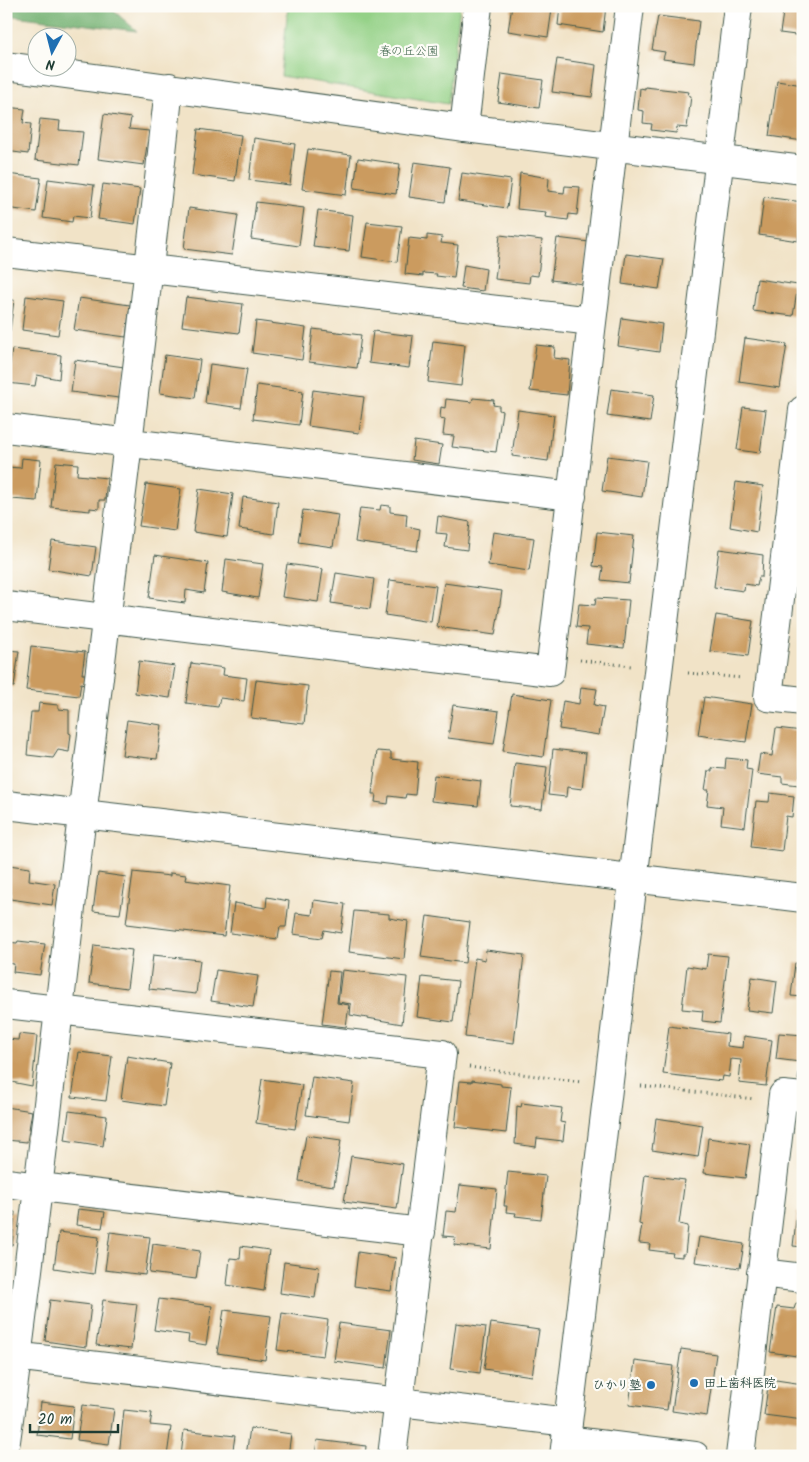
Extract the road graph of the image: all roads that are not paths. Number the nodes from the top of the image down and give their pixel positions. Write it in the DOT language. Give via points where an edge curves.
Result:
graph roads {
  1 [pos="478,6"];
  2 [pos="630,6"];
  3 [pos="738,6"];
  4 [pos="6,66"];
  5 [pos="169,87"];
  6 [pos="464,128"];
  7 [pos="613,147"];
  8 [pos="720,161"];
  9 [pos="803,170"];
  10 [pos="6,252"];
  11 [pos="150,269"];
  12 [pos="592,321"];
  13 [pos="803,410"];
  14 [pos="6,428"];
  15 [pos="128,443"];
  16 [pos="572,496"];
  17 [pos="796,523"];
  18 [pos="6,606"];
  19 [pos="106,618"];
  20 [pos="803,701"];
  21 [pos="6,805"];
  22 [pos="82,814"];
  23 [pos="634,878"];
  24 [pos="803,898"];
  25 [pos="6,1004"];
  26 [pos="60,1010"];
  27 [pos="793,1096"];
  28 [pos="6,1183"];
  29 [pos="39,1187"];
  30 [pos="421,1232"];
  31 [pos="761,1273"];
  32 [pos="803,1278"];
  33 [pos="12,1356"];
  34 [pos="399,1402"];
  35 [pos="566,1439"];
  36 [pos="6,1441"];
  37 [pos="392,1456"];
  38 [pos="695,1456"];
  39 [pos="740,1456"];
  1 -- 6 [label="street"];
  2 -- 7 [label="street"];
  3 -- 8 [label="street"];
  4 -- 5 [label="street"];
  5 -- 6 [label="street"];
  5 -- 11 [label="street"];
  6 -- 7 [label="street"];
  7 -- 8 [label="street"];
  7 -- 12 [label="street"];
  8 -- 9 [label="street"];
  8 -- 23 [label="street"];
  10 -- 11 [label="street"];
  11 -- 12 [label="street"];
  11 -- 15 [label="street"];
  12 -- 16 [label="street"];
  13 -- 17 [label="street"];
  14 -- 15 [label="street"];
  15 -- 16 [label="street"];
  15 -- 19 [label="street"];
  16 -- 19 [label="street" via="550,672"];
  17 -- 20 [label="street" via="768,697"];
  18 -- 19 [label="street"];
  19 -- 22 [label="street"];
  21 -- 22 [label="street"];
  22 -- 23 [label="street"];
  22 -- 26 [label="street"];
  23 -- 24 [label="street"];
  23 -- 35 [label="street"];
  25 -- 26 [label="street"];
  26 -- 29 [label="street"];
  26 -- 30 [label="street" via="442,1054"];
  27 -- 31 [label="street"];
  28 -- 29 [label="street"];
  29 -- 30 [label="street"];
  29 -- 33 [label="street"];
  30 -- 34 [label="street"];
  31 -- 32 [label="street"];
  31 -- 39 [label="street"];
  33 -- 34 [label="street"];
  33 -- 36 [label="street"];
  34 -- 35 [label="street"];
  34 -- 37 [label="street"];
  35 -- 38 [label="street"];
}
